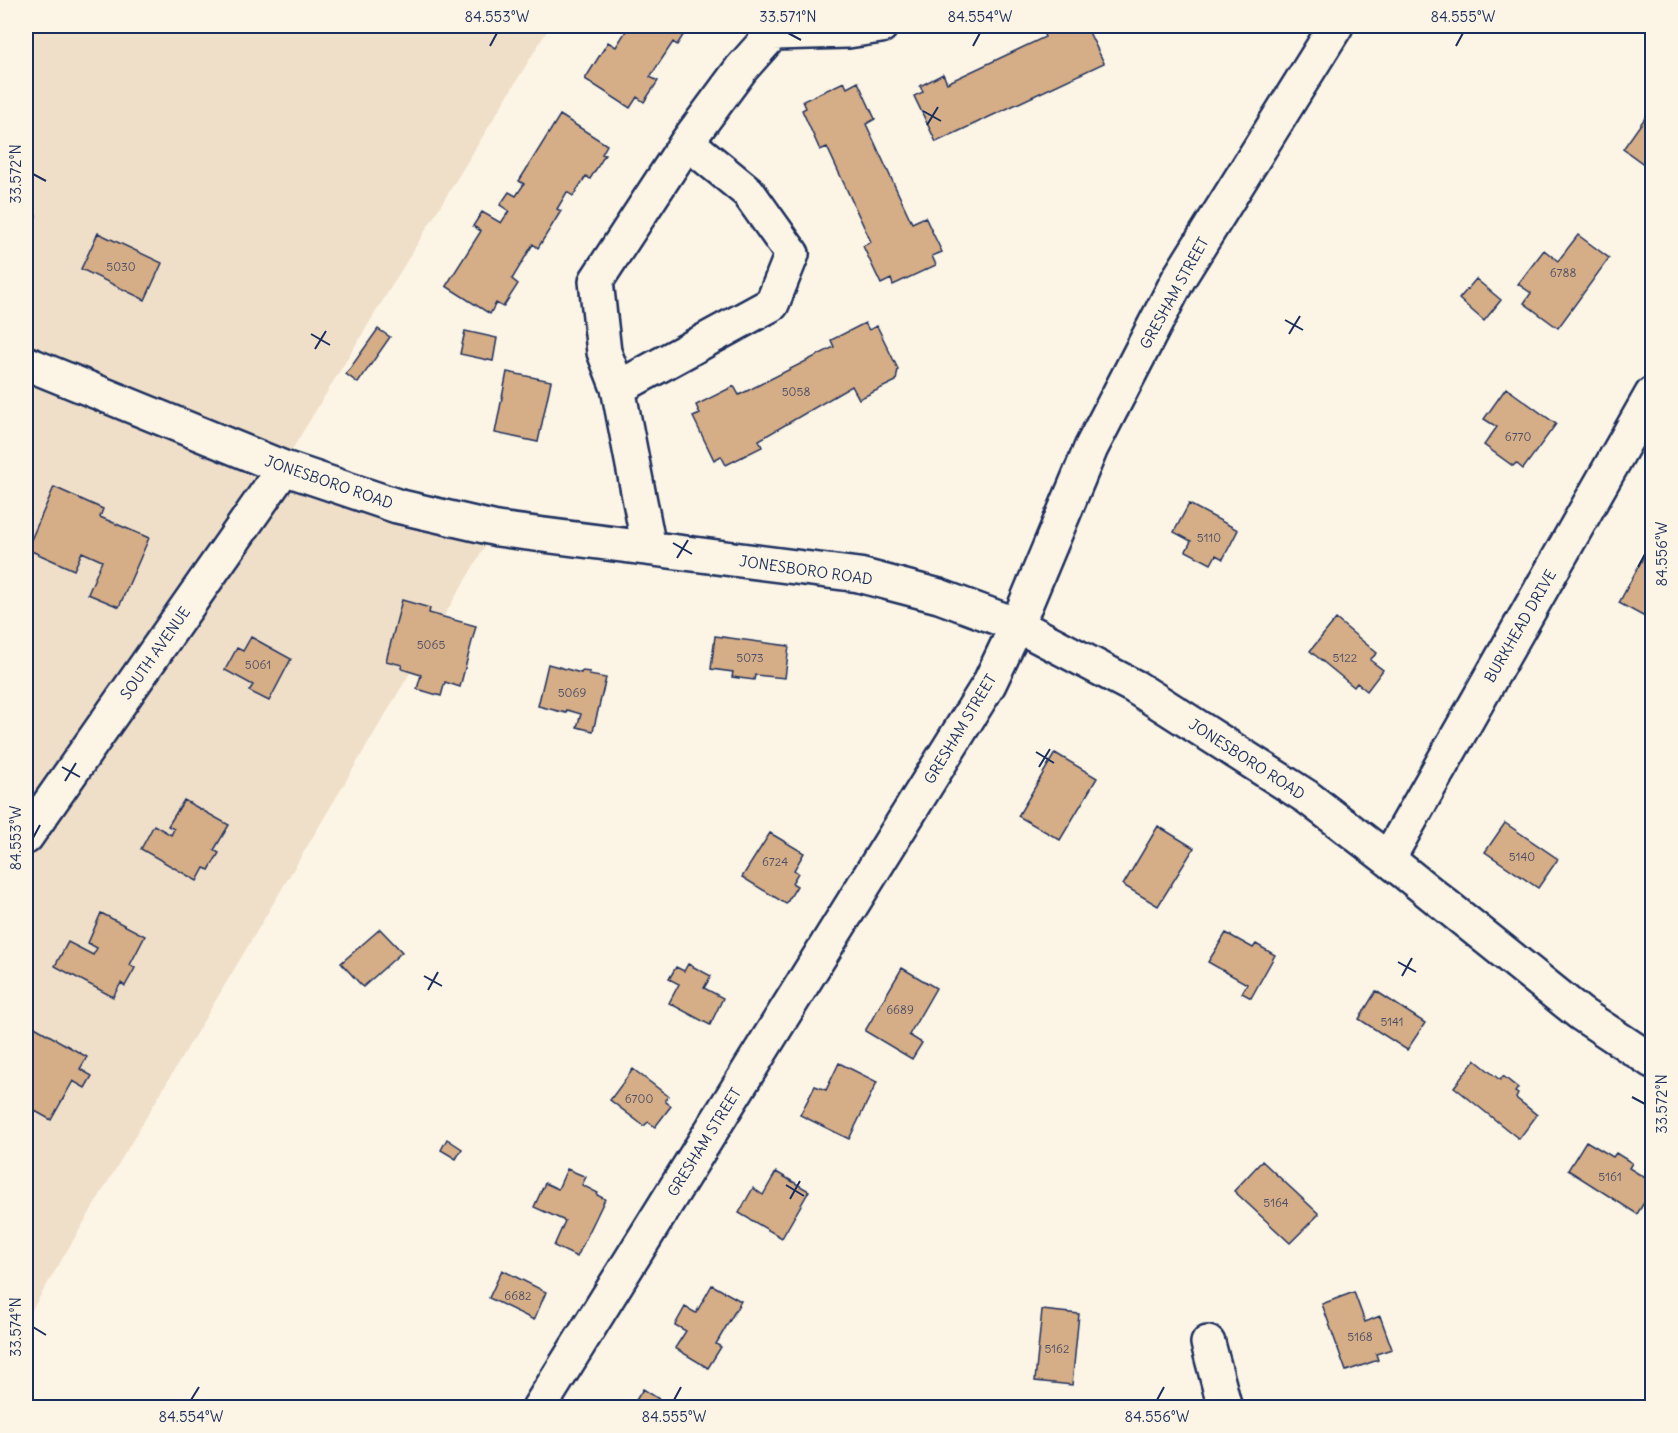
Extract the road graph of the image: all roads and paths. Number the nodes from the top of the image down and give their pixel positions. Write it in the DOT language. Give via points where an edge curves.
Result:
graph roads {
  1 [pos="881,26"];
  2 [pos="1336,26"];
  3 [pos="776,29"];
  4 [pos="687,142"];
  5 [pos="26,363"];
  6 [pos="618,388"];
  7 [pos="1653,394"];
  8 [pos="284,468"];
  9 [pos="649,548"];
  10 [pos="1017,625"];
  11 [pos="26,837"];
  12 [pos="1388,859"];
  13 [pos="1653,1061"];
  14 [pos="1208,1343"];
  15 [pos="539,1407"];
  16 [pos="1225,1407"];
  1 -- 3 [label="street" via="848,31"];
  2 -- 10 [label="street, GRESHAM STREET" via="1179,278 1091,448"];
  3 -- 4 [label="street"];
  4 -- 6 [label="street" via="596,281 604,352"];
  4 -- 6 [label="street" via="748,192 792,254 772,304"];
  5 -- 8 [label="street, JONESBORO ROAD"];
  6 -- 9 [label="street"];
  7 -- 12 [label="street, BURKHEAD DRIVE"];
  8 -- 9 [label="street, JONESBORO ROAD" via="397,506 497,529"];
  8 -- 11 [label="street, SOUTH AVENUE"];
  9 -- 10 [label="street, JONESBORO ROAD" via="859,575 939,596"];
  10 -- 12 [label="street, JONESBORO ROAD" via="1135,687 1307,797"];
  10 -- 15 [label="street, GRESHAM STREET" via="989,684"];
  12 -- 13 [label="street, JONESBORO ROAD" via="1581,1014"];
  14 -- 16 [label="street"];
}
